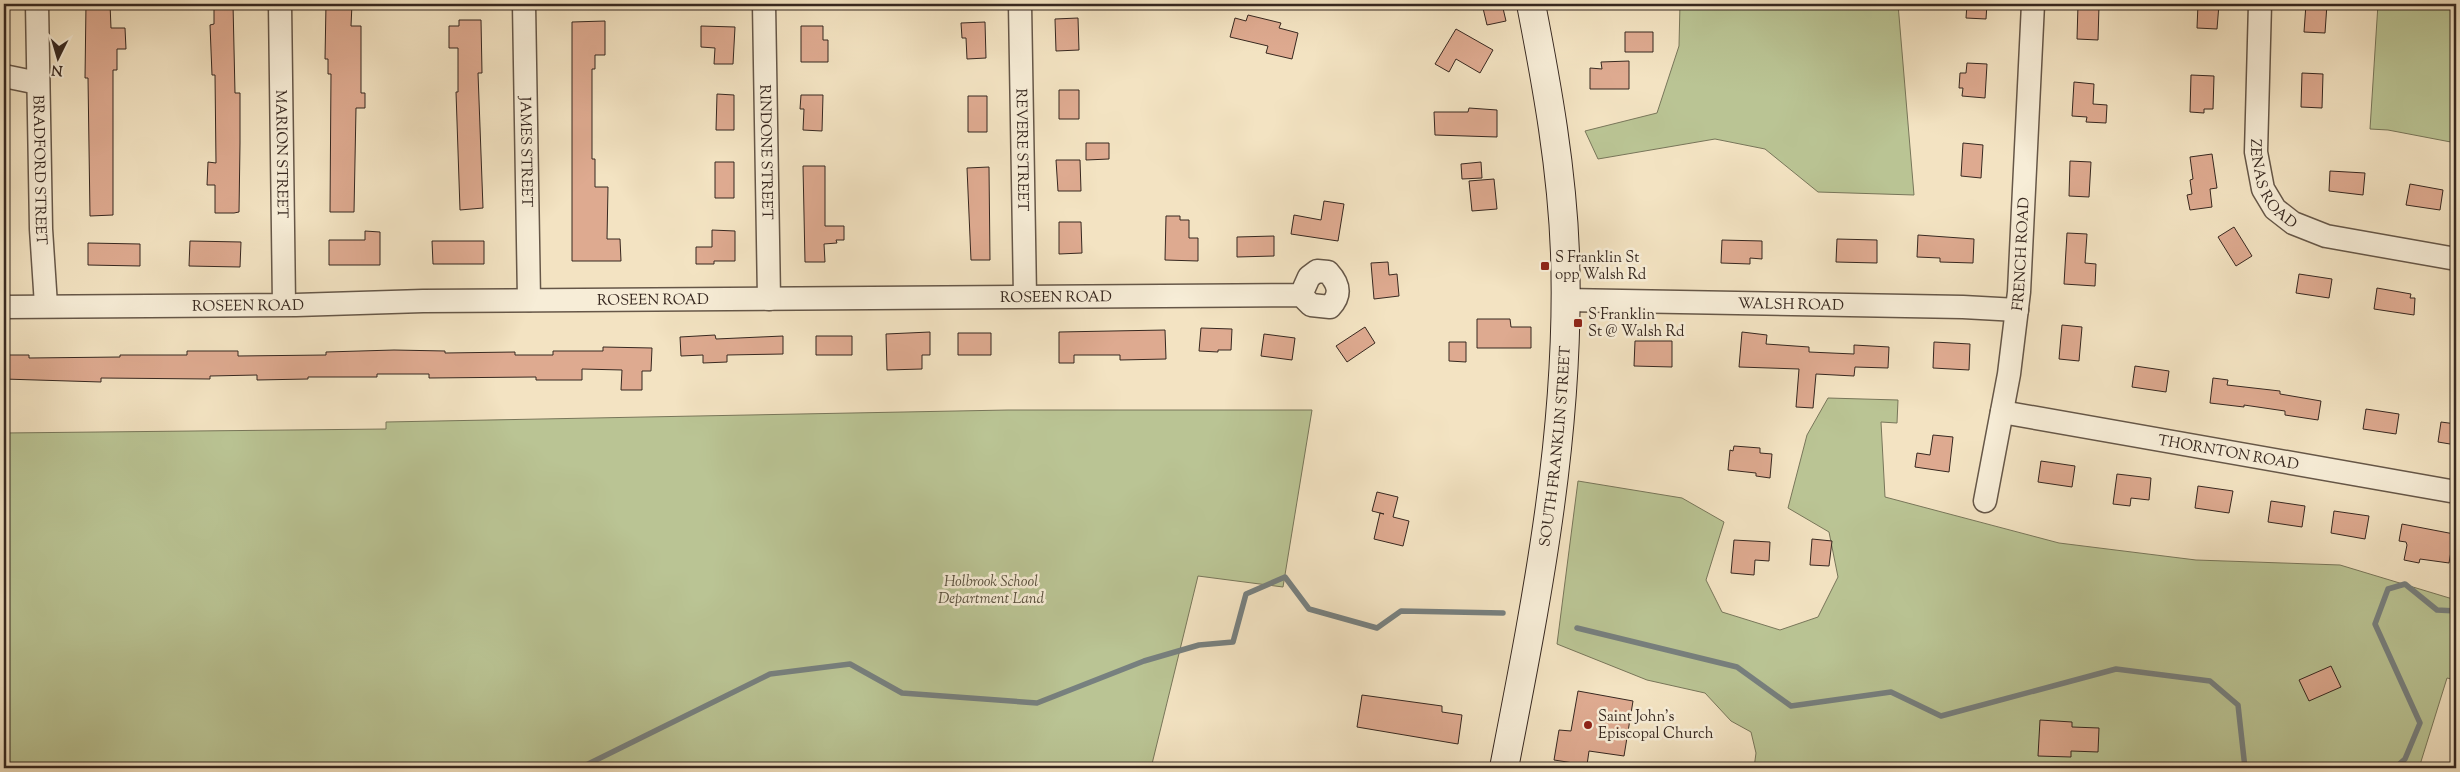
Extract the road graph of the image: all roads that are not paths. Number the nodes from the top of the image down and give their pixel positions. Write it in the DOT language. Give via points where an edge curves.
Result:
graph roads {
  1 [pos="37,4"];
  2 [pos="280,4"];
  3 [pos="524,4"];
  4 [pos="764,4"];
  5 [pos="1020,4"];
  6 [pos="1531,4"];
  7 [pos="2033,4"];
  8 [pos="2260,4"];
  9 [pos="4,76"];
  10 [pos="38,83"];
  11 [pos="2456,259"];
  12 [pos="1300,295"];
  13 [pos="1025,296"];
  14 [pos="769,299"];
  15 [pos="529,300"];
  16 [pos="1565,300"];
  17 [pos="284,304"];
  18 [pos="46,305"];
  19 [pos="4,307"];
  20 [pos="2017,310"];
  21 [pos="2002,412"];
  22 [pos="2456,492"];
  23 [pos="1985,502"];
  24 [pos="1504,768"];
  1 -- 10 [label="street, BRADFORD STREET"];
  2 -- 17 [label="street, MARION STREET"];
  3 -- 15 [label="street, JAMES STREET"];
  4 -- 14 [label="street, RINDONE STREET"];
  5 -- 13 [label="street, REVERE STREET"];
  6 -- 16 [label="main road, SOUTH FRANKLIN STREET" via="1558,165 1564,232"];
  7 -- 20 [label="street, FRENCH ROAD"];
  8 -- 11 [label="street, ZENAS ROAD" via="2256,152 2263,189 2275,209 2293,223 2326,236"];
  9 -- 10 [label="street"];
  10 -- 18 [label="street, BRADFORD STREET"];
  12 -- 13 [label="street, ROSEEN ROAD"];
  13 -- 14 [label="street, ROSEEN ROAD"];
  14 -- 15 [label="street, ROSEEN ROAD"];
  15 -- 17 [label="street, ROSEEN ROAD"];
  16 -- 20 [label="street, WALSH ROAD" via="1964,306"];
  16 -- 24 [label="main road, SOUTH FRANKLIN STREET" via="1561,412 1548,530"];
  17 -- 18 [label="street, ROSEEN ROAD"];
  18 -- 19 [label="street, ROSEEN ROAD"];
  20 -- 21 [label="street, FRENCH ROAD"];
  21 -- 22 [label="street, THORNTON ROAD"];
  21 -- 23 [label="street, FRENCH ROAD"];
}
